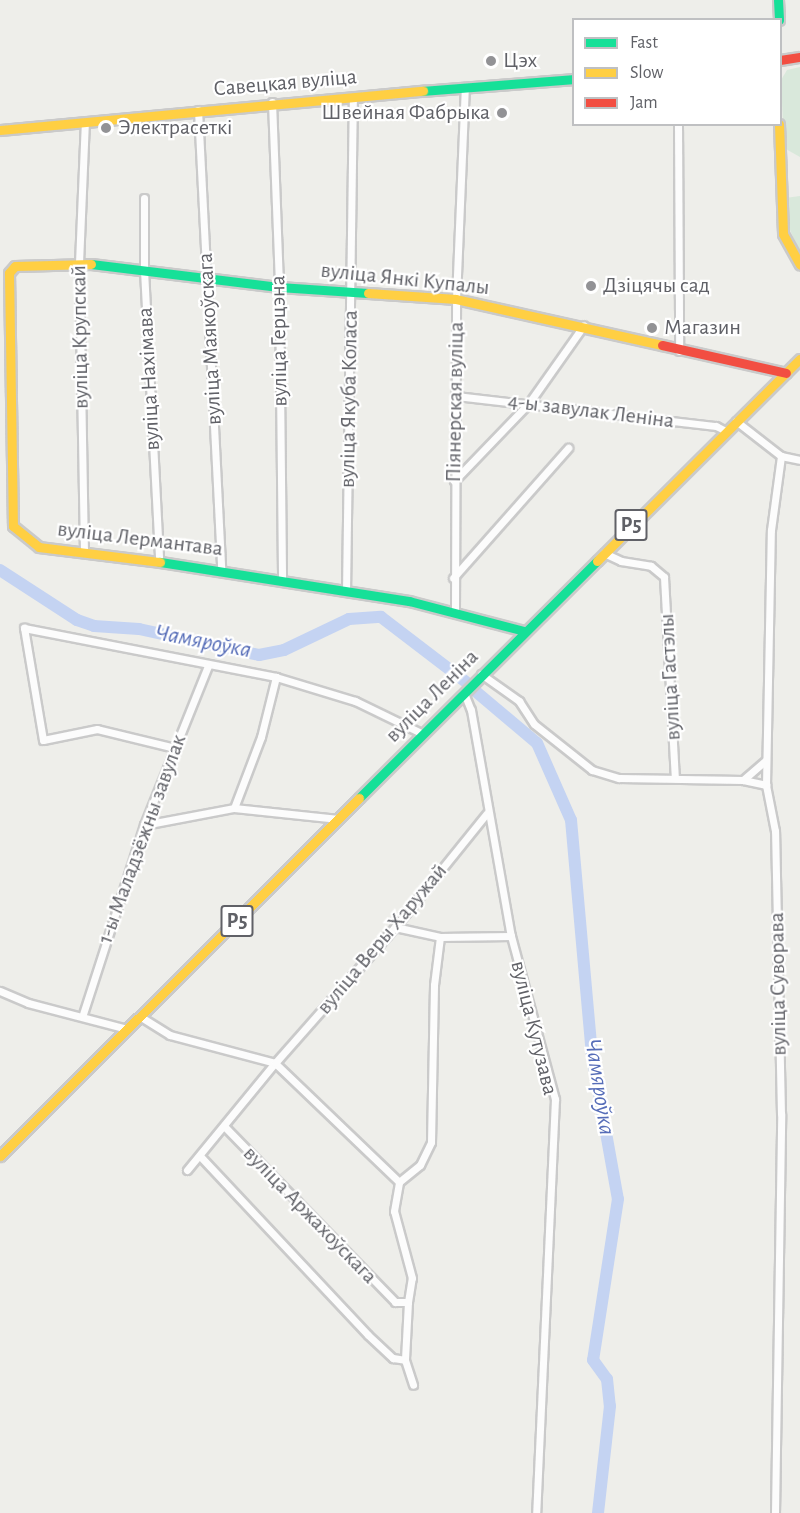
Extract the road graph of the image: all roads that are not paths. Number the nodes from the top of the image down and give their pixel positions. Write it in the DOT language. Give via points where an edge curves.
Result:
graph roads {
  1 [pos="778,0"];
  2 [pos="779,18"];
  3 [pos="800,57"];
  4 [pos="782,60"];
  5 [pos="572,79"];
  6 [pos="465,87"];
  7 [pos="353,97"];
  8 [pos="272,102"];
  9 [pos="198,110"];
  10 [pos="85,122"];
  11 [pos="678,126"];
  12 [pos="779,126"];
  13 [pos="0,130"];
  14 [pos="144,198"];
  15 [pos="79,263"];
  16 [pos="800,265"];
  17 [pos="15,266"];
  18 [pos="144,270"];
  19 [pos="207,276"];
  20 [pos="279,287"];
  21 [pos="351,291"];
  22 [pos="456,299"];
  23 [pos="584,325"];
  24 [pos="679,351"];
  25 [pos="800,359"];
  26 [pos="786,373"];
  27 [pos="456,396"];
  28 [pos="529,403"];
  29 [pos="736,421"];
  30 [pos="726,431"];
  31 [pos="568,448"];
  32 [pos="781,456"];
  33 [pos="800,460"];
  34 [pos="454,481"];
  35 [pos="84,552"];
  36 [pos="604,553"];
  37 [pos="159,561"];
  38 [pos="221,568"];
  39 [pos="453,578"];
  40 [pos="282,581"];
  41 [pos="346,593"];
  42 [pos="455,610"];
  43 [pos="524,631"];
  44 [pos="208,666"];
  45 [pos="481,674"];
  46 [pos="276,677"];
  47 [pos="464,692"];
  48 [pos="423,734"];
  49 [pos="175,748"];
  50 [pos="766,760"];
  51 [pos="675,777"];
  52 [pos="743,780"];
  53 [pos="766,785"];
  54 [pos="234,808"];
  55 [pos="487,813"];
  56 [pos="339,819"];
  57 [pos="144,825"];
  58 [pos="395,927"];
  59 [pos="511,936"];
  60 [pos="440,937"];
  61 [pos="0,992"];
  62 [pos="83,1014"];
  63 [pos="141,1017"];
  64 [pos="128,1029"];
  65 [pos="275,1063"];
  66 [pos="225,1127"];
  67 [pos="0,1156"];
  68 [pos="200,1156"];
  69 [pos="187,1170"];
  70 [pos="399,1182"];
  71 [pos="408,1302"];
  72 [pos="405,1360"];
  73 [pos="413,1385"];
  74 [pos="536,1513"];
  75 [pos="775,1513"];
  1 -- 2 [label="street"];
  3 -- 4 [label="street"];
  5 -- 6 [label="street, Савецкая вуліца"];
  6 -- 7 [label="street, Савецкая вуліца"];
  6 -- 22 [label="street, Піянерская вуліца"];
  7 -- 8 [label="street, Савецкая вуліца"];
  7 -- 21 [label="street, вуліца Якуба Коласа"];
  8 -- 9 [label="street, Савецкая вуліца"];
  8 -- 20 [label="street, вуліца Герцэна"];
  9 -- 10 [label="street, Савецкая вуліца"];
  9 -- 19 [label="street, вуліца Маякоўскага"];
  10 -- 13 [label="street, Савецкая вуліца"];
  10 -- 15 [label="street, вуліца Крупскай"];
  11 -- 24 [label="street"];
  12 -- 16 [label="street" via="783,234"];
  14 -- 18 [label="street, вуліца Нахімава"];
  15 -- 17 [label="street, вуліца Янкі Купалы"];
  15 -- 18 [label="street, вуліца Янкі Купалы"];
  15 -- 35 [label="street, вуліца Крупскай"];
  17 -- 35 [label="street, вуліца Лермантава" via="9,273 13,526 39,547"];
  18 -- 19 [label="street, вуліца Янкі Купалы"];
  18 -- 37 [label="street, вуліца Нахімава"];
  19 -- 20 [label="street, вуліца Янкі Купалы"];
  19 -- 38 [label="street, вуліца Маякоўскага"];
  20 -- 21 [label="street, вуліца Янкі Купалы"];
  20 -- 40 [label="street, вуліца Герцэна"];
  21 -- 22 [label="street, вуліца Янкі Купалы"];
  21 -- 41 [label="street, вуліца Якуба Коласа"];
  22 -- 23 [label="street, вуліца Янкі Купалы"];
  22 -- 27 [label="street, Піянерская вуліца"];
  23 -- 24 [label="street, вуліца Янкі Купалы"];
  23 -- 28 [label="street"];
  24 -- 26 [label="street, вуліца Янкі Купалы"];
  25 -- 26 [label="street, вуліца Леніна / Р5"];
  26 -- 29 [label="street, вуліца Леніна / Р5"];
  27 -- 28 [label="street, 4-ы завулак Леніна"];
  27 -- 34 [label="street, Піянерская вуліца"];
  28 -- 30 [label="street, 4-ы завулак Леніна" via="716,426"];
  28 -- 34 [label="street"];
  29 -- 30 [label="street, вуліца Леніна / Р5"];
  29 -- 32 [label="street"];
  30 -- 36 [label="street, вуліца Леніна / Р5"];
  31 -- 39 [label="street"];
  32 -- 33 [label="street"];
  32 -- 50 [label="street, вуліца Суворава" via="771,530"];
  34 -- 39 [label="street, Піянерская вуліца"];
  35 -- 37 [label="street, вуліца Лермантава"];
  36 -- 43 [label="street, вуліца Леніна / Р5"];
  36 -- 51 [label="street, вуліца Гастэлы" via="621,561 651,566 664,577"];
  37 -- 38 [label="street, вуліца Лермантава"];
  38 -- 40 [label="street, вуліца Лермантава"];
  39 -- 42 [label="street, Піянерская вуліца"];
  40 -- 41 [label="street, вуліца Лермантава"];
  41 -- 42 [label="street, вуліца Лермантава"];
  42 -- 43 [label="street, вуліца Лермантава"];
  43 -- 45 [label="street, вуліца Леніна / Р5"];
  44 -- 46 [label="street"];
  44 -- 49 [label="street, 1-ы Маладзёжны завулак"];
  44 -- 49 [label="street" via="24,628 42,740 96,729"];
  45 -- 47 [label="street, вуліца Леніна / Р5"];
  45 -- 51 [label="street" via="519,701 534,724 592,771 619,778"];
  46 -- 48 [label="street" via="355,701"];
  46 -- 54 [label="street" via="261,737"];
  47 -- 48 [label="street, вуліца Леніна / Р5"];
  47 -- 55 [label="street, вуліца Кутузава" via="471,711"];
  48 -- 56 [label="street, вуліца Леніна / Р5"];
  49 -- 57 [label="street, 1-ы Маладзёжны завулак"];
  50 -- 52 [label="street"];
  50 -- 53 [label="street, вуліца Суворава"];
  51 -- 52 [label="street"];
  52 -- 53 [label="street"];
  53 -- 75 [label="street, вуліца Суворава" via="775,831 781,1114"];
  54 -- 56 [label="street"];
  54 -- 57 [label="street"];
  55 -- 58 [label="street, вуліца Веры Харужай"];
  55 -- 59 [label="street, вуліца Кутузава"];
  56 -- 63 [label="street, вуліца Леніна / Р5"];
  57 -- 62 [label="street, 1-ы Маладзёжны завулак"];
  58 -- 60 [label="street"];
  58 -- 65 [label="street, вуліца Веры Харужай"];
  59 -- 60 [label="street"];
  59 -- 74 [label="street, вуліца Кутузава" via="555,1099"];
  60 -- 70 [label="street" via="434,985 432,1142 420,1166"];
  61 -- 62 [label="street" via="28,1003"];
  62 -- 64 [label="street"];
  63 -- 64 [label="street, вуліца Леніна / Р5"];
  63 -- 65 [label="street" via="170,1035"];
  64 -- 67 [label="street, вуліца Леніна / Р5"];
  65 -- 66 [label="street, вуліца Веры Харужай"];
  65 -- 70 [label="street"];
  66 -- 68 [label="street, вуліца Веры Харужай"];
  66 -- 71 [label="street, вуліца Аржахоўскага" via="395,1302"];
  68 -- 69 [label="street, вуліца Веры Харужай"];
  68 -- 72 [label="street" via="368,1335 393,1358"];
  70 -- 71 [label="street" via="394,1211 412,1278"];
  71 -- 72 [label="street"];
  72 -- 73 [label="street"];
}
